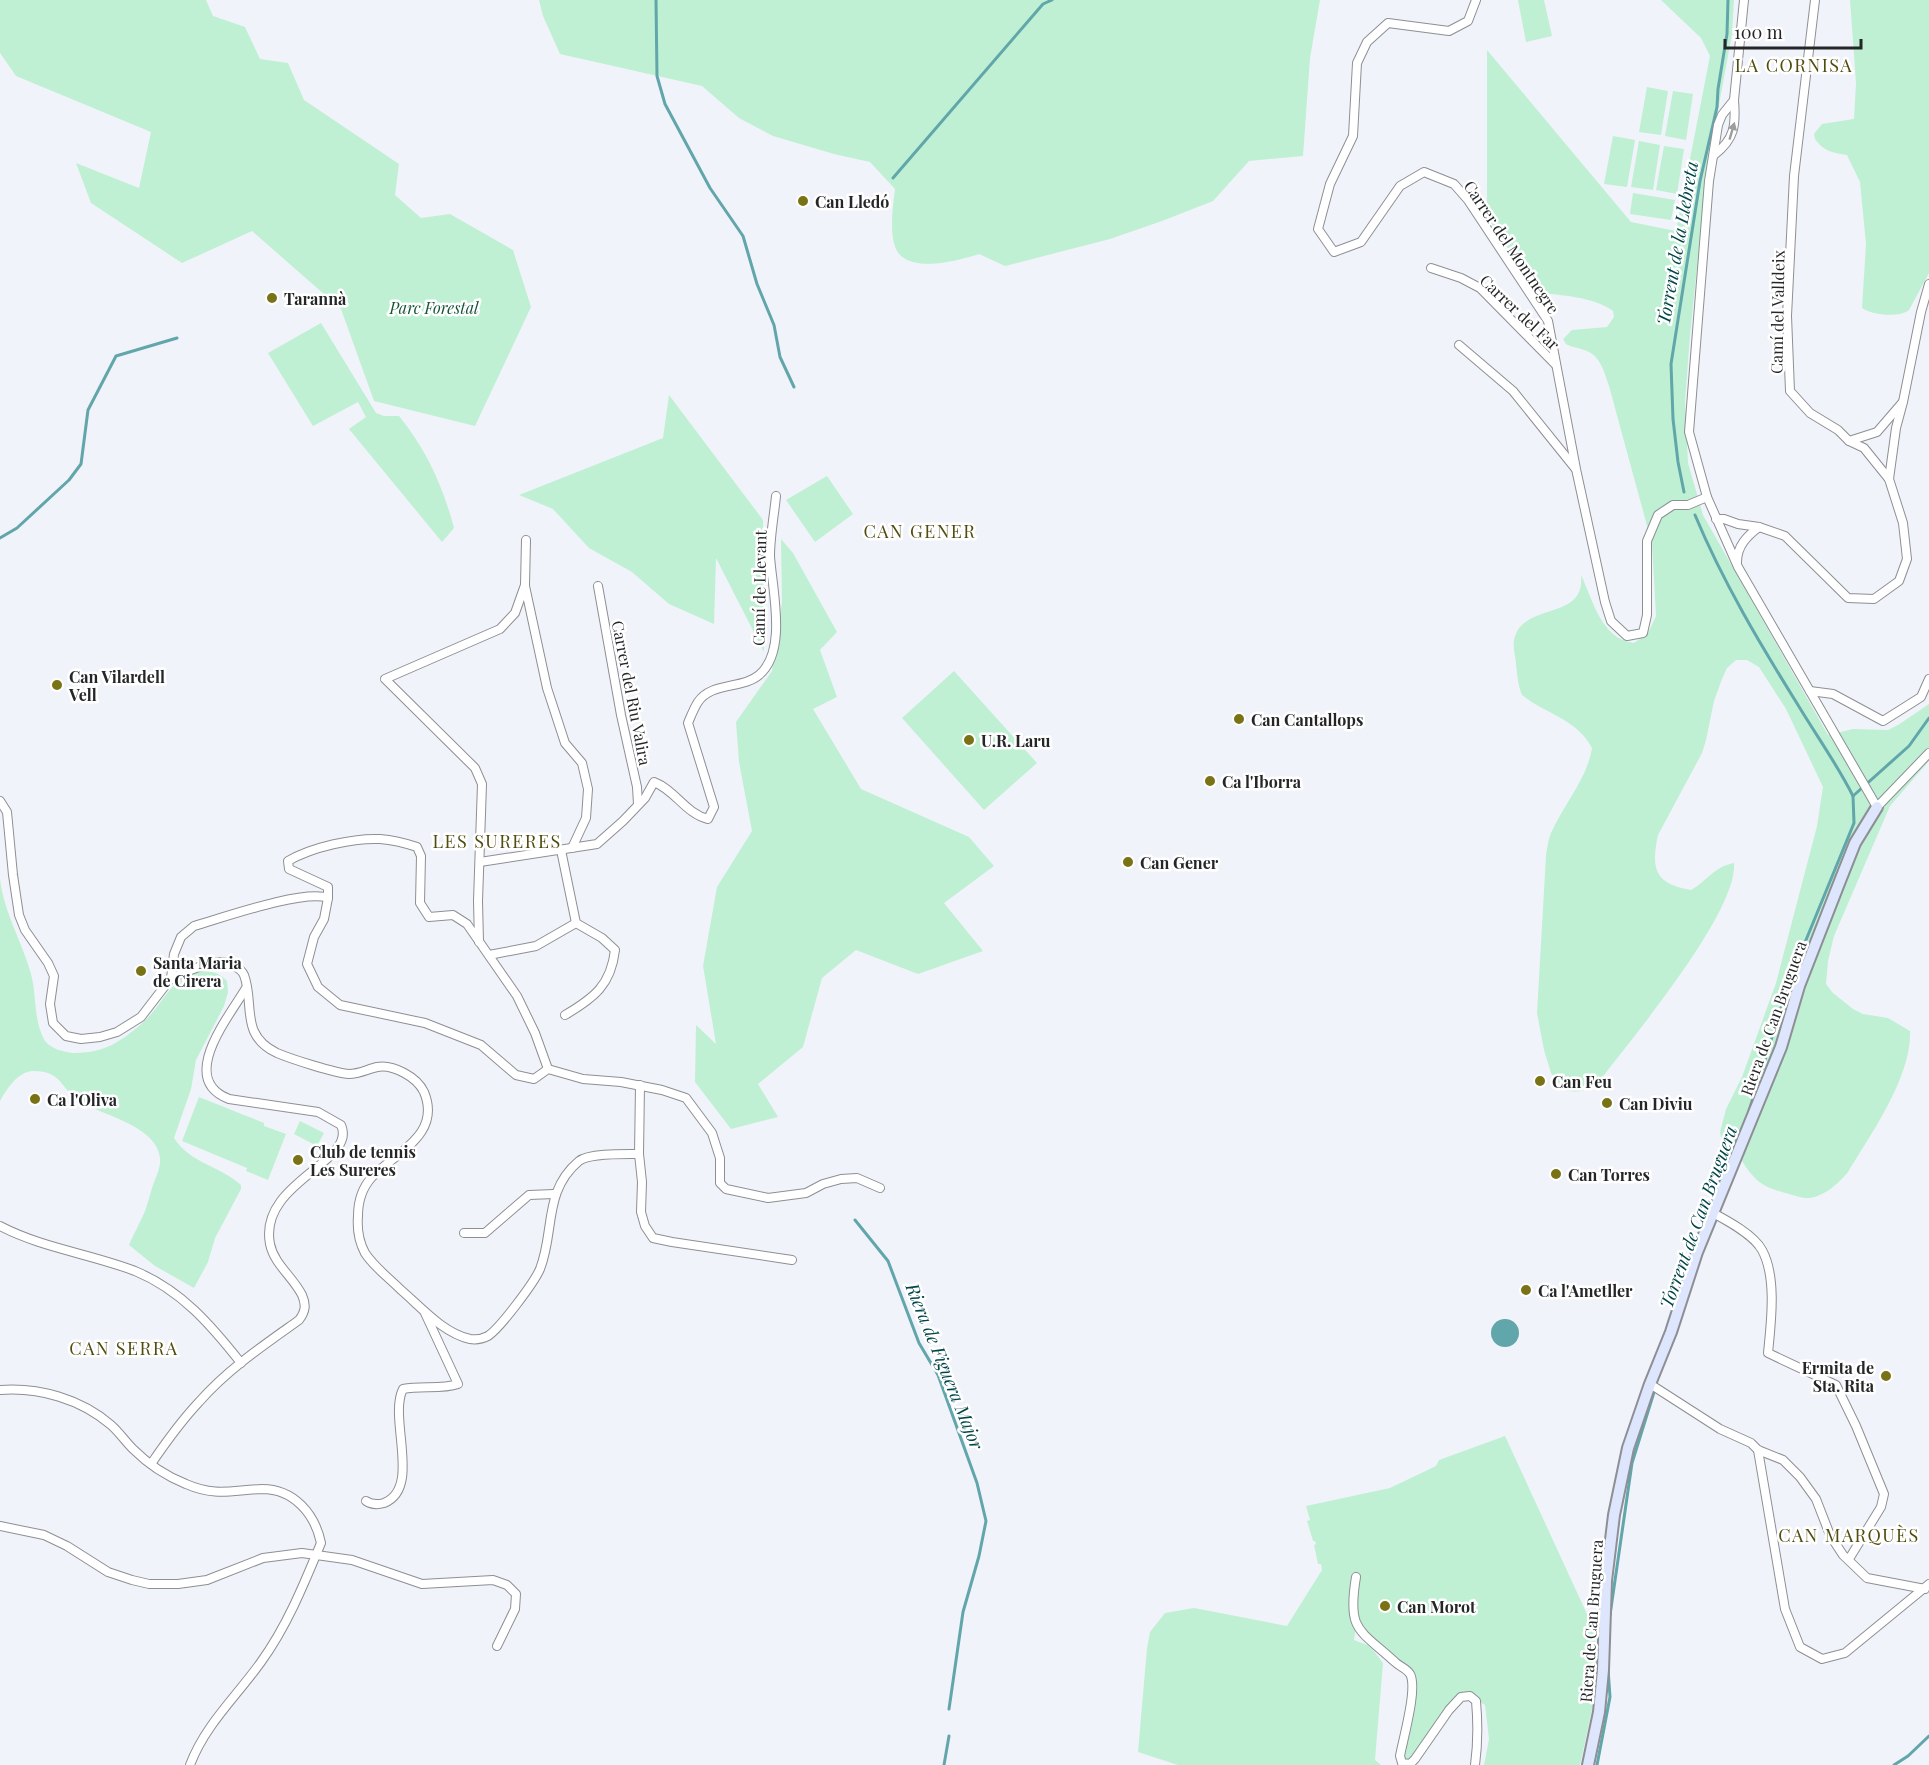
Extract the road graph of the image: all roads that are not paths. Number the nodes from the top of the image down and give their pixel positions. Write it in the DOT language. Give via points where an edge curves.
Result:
graph roads {
  1 [pos="1476,0"];
  2 [pos="1744,0"];
  3 [pos="1815,0"];
  4 [pos="1734,100"];
  5 [pos="1714,155"];
  6 [pos="1431,268"];
  7 [pos="1929,284"];
  8 [pos="1459,345"];
  9 [pos="1556,365"];
  10 [pos="1904,402"];
  11 [pos="1849,441"];
  12 [pos="1576,469"];
  13 [pos="1889,479"];
  14 [pos="776,496"];
  15 [pos="1707,497"];
  16 [pos="1716,519"];
  17 [pos="1759,527"];
  18 [pos="526,540"];
  19 [pos="1738,567"];
  20 [pos="525,585"];
  21 [pos="598,586"];
  22 [pos="1929,679"];
  23 [pos="1810,691"];
  24 [pos="1929,753"];
  25 [pos="0,801"];
  26 [pos="638,804"];
  27 [pos="1877,807"];
  28 [pos="572,848"];
  29 [pos="561,850"];
  30 [pos="480,862"];
  31 [pos="328,898"];
  32 [pos="576,923"];
  33 [pos="480,942"];
  34 [pos="489,955"];
  35 [pos="171,978"];
  36 [pos="246,988"];
  37 [pos="565,1015"];
  38 [pos="548,1070"];
  39 [pos="640,1085"];
  40 [pos="639,1154"];
  41 [pos="880,1188"];
  42 [pos="555,1194"];
  43 [pos="1713,1213"];
  44 [pos="0,1226"];
  45 [pos="464,1233"];
  46 [pos="792,1260"];
  47 [pos="423,1309"];
  48 [pos="241,1363"];
  49 [pos="1650,1384"];
  50 [pos="0,1390"];
  51 [pos="1758,1450"];
  52 [pos="151,1464"];
  53 [pos="366,1501"];
  54 [pos="0,1526"];
  55 [pos="317,1554"];
  56 [pos="1849,1559"];
  57 [pos="1356,1577"];
  58 [pos="1927,1587"];
  59 [pos="497,1646"];
  60 [pos="190,1765"];
  61 [pos="1475,1765"];
  62 [pos="1588,1765"];
  1 -- 9 [label="street, Carrer del Montnegre" via="1468,21 1449,31 1388,23 1367,42 1357,63 1353,136 1330,184 1318,229 1334,252 1361,242 1400,186 1424,172 1454,184 1548,321"];
  2 -- 4 [label="street"];
  3 -- 11 [label="street, Camí del Valldeix" via="1794,176 1787,316 1790,392 1810,413"];
  4 -- 5 [label="street" via="1718,125"];
  5 -- 4 [label="street, one-way" via="1730,140 1736,117"];
  5 -- 15 [label="street" via="1689,432"];
  6 -- 9 [label="street, Carrer del Far" via="1480,288"];
  7 -- 10 [label="street"];
  8 -- 12 [label="street" via="1513,391"];
  9 -- 12 [label="street, Carrer del Montnegre"];
  10 -- 11 [label="street" via="1877,432"];
  10 -- 13 [label="street"];
  11 -- 13 [label="street, Camí del Valldeix" via="1864,448"];
  12 -- 15 [label="street, Carrer del Montnegre" via="1605,602 1611,621 1627,636 1643,633 1647,615 1647,541 1658,515 1673,505 1688,505"];
  13 -- 17 [label="street, Camí del Valldeix" via="1903,523 1908,559 1899,581 1874,599 1848,598 1785,536"];
  14 -- 26 [label="street, Camí de Llevant" via="770,554 776,607 770,664 744,684 713,691 699,700 688,723 714,807 708,819 698,817 664,786 654,782"];
  15 -- 16 [label="street"];
  16 -- 17 [label="street, Camí del Valldeix"];
  16 -- 19 [label="street"];
  17 -- 19 [label="street" via="1746,537 1737,555"];
  18 -- 20 [label="street"];
  19 -- 23 [label="street"];
  20 -- 28 [label="street" via="547,688 565,743 582,763 588,789 586,818"];
  20 -- 30 [label="street" via="515,613 500,629 385,679 475,768 482,784"];
  21 -- 26 [label="street, Carrer del Riu Valira"];
  22 -- 23 [label="street" via="1921,698 1882,721 1833,694"];
  23 -- 27 [label="street"];
  24 -- 27 [label="street"];
  25 -- 35 [label="street" via="7,812 19,915 54,976 50,1004 53,1023 66,1036 81,1039 117,1032 141,1017"];
  26 -- 28 [label="street" via="597,844"];
  27 -- 43 [label="street, Riera de Can Bruguera" via="1855,843 1799,986 1781,1047"];
  28 -- 29 [label="street"];
  29 -- 30 [label="street"];
  29 -- 32 [label="street"];
  30 -- 33 [label="street"];
  31 -- 33 [label="street" via="328,887 289,869 288,861 300,854 350,842 402,842 417,847 421,856 420,903 429,917 453,915 467,924"];
  31 -- 35 [label="street" via="293,898 194,926 181,937"];
  31 -- 38 [label="street" via="307,964 318,987 340,1005 425,1023 472,1041 516,1075 534,1079"];
  32 -- 34 [label="street" via="536,946"];
  32 -- 37 [label="street" via="615,950 613,967 600,992"];
  33 -- 34 [label="street"];
  34 -- 38 [label="street" via="517,996"];
  35 -- 36 [label="street" via="222,962 244,974"];
  36 -- 47 [label="street" via="251,1025 277,1053 350,1074 385,1066 407,1075 423,1090 427,1106 424,1125 414,1143 372,1177 360,1199 358,1226 371,1261"];
  36 -- 48 [label="street" via="209,1053 206,1073 212,1089 229,1099 318,1112 341,1125 344,1136 338,1149 284,1195 270,1222 273,1256 297,1285 305,1302 304,1314"];
  38 -- 39 [label="street" via="583,1079"];
  39 -- 40 [label="street"];
  39 -- 41 [label="street" via="686,1098 692,1105 712,1133 720,1158 720,1183 726,1189 768,1198 857,1178"];
  40 -- 42 [label="street" via="581,1159 566,1174"];
  40 -- 46 [label="street" via="641,1212 653,1238"];
  42 -- 45 [label="street" via="529,1195 486,1233"];
  42 -- 47 [label="street" via="539,1272 488,1336 480,1339 461,1335"];
  43 -- 49 [label="street, Riera de Can Bruguera"];
  43 -- 56 [label="street" via="1737,1226 1762,1249 1770,1277 1768,1353 1836,1385 1884,1494 1881,1507"];
  44 -- 48 [label="street" via="135,1271 162,1285 201,1315"];
  47 -- 53 [label="street" via="459,1384 403,1389 399,1396 403,1474 399,1490 388,1502"];
  48 -- 52 [label="street" via="198,1402"];
  49 -- 51 [label="street"];
  49 -- 62 [label="street, Riera de Can Bruguera" via="1628,1448 1614,1515 1599,1712"];
  50 -- 52 [label="street" via="40,1392 74,1403 112,1426"];
  51 -- 56 [label="street" via="1783,1460 1800,1477 1816,1499 1830,1535"];
  51 -- 58 [label="street" via="1785,1609 1800,1647 1822,1659 1845,1653"];
  52 -- 55 [label="street" via="198,1489 227,1493 264,1489 285,1494 303,1505 315,1522 321,1543"];
  54 -- 55 [label="street" via="44,1535 108,1572 149,1584 194,1583 270,1557"];
  55 -- 59 [label="street" via="351,1560 422,1584 493,1580 507,1585 516,1594 515,1609"];
  55 -- 60 [label="street" via="281,1632 216,1717"];
  56 -- 58 [label="street" via="1867,1578"];
  57 -- 61 [label="street" via="1356,1626 1410,1673 1413,1685 1402,1763 1410,1764 1449,1710 1461,1697 1470,1696 1476,1701 1478,1722"];
}
